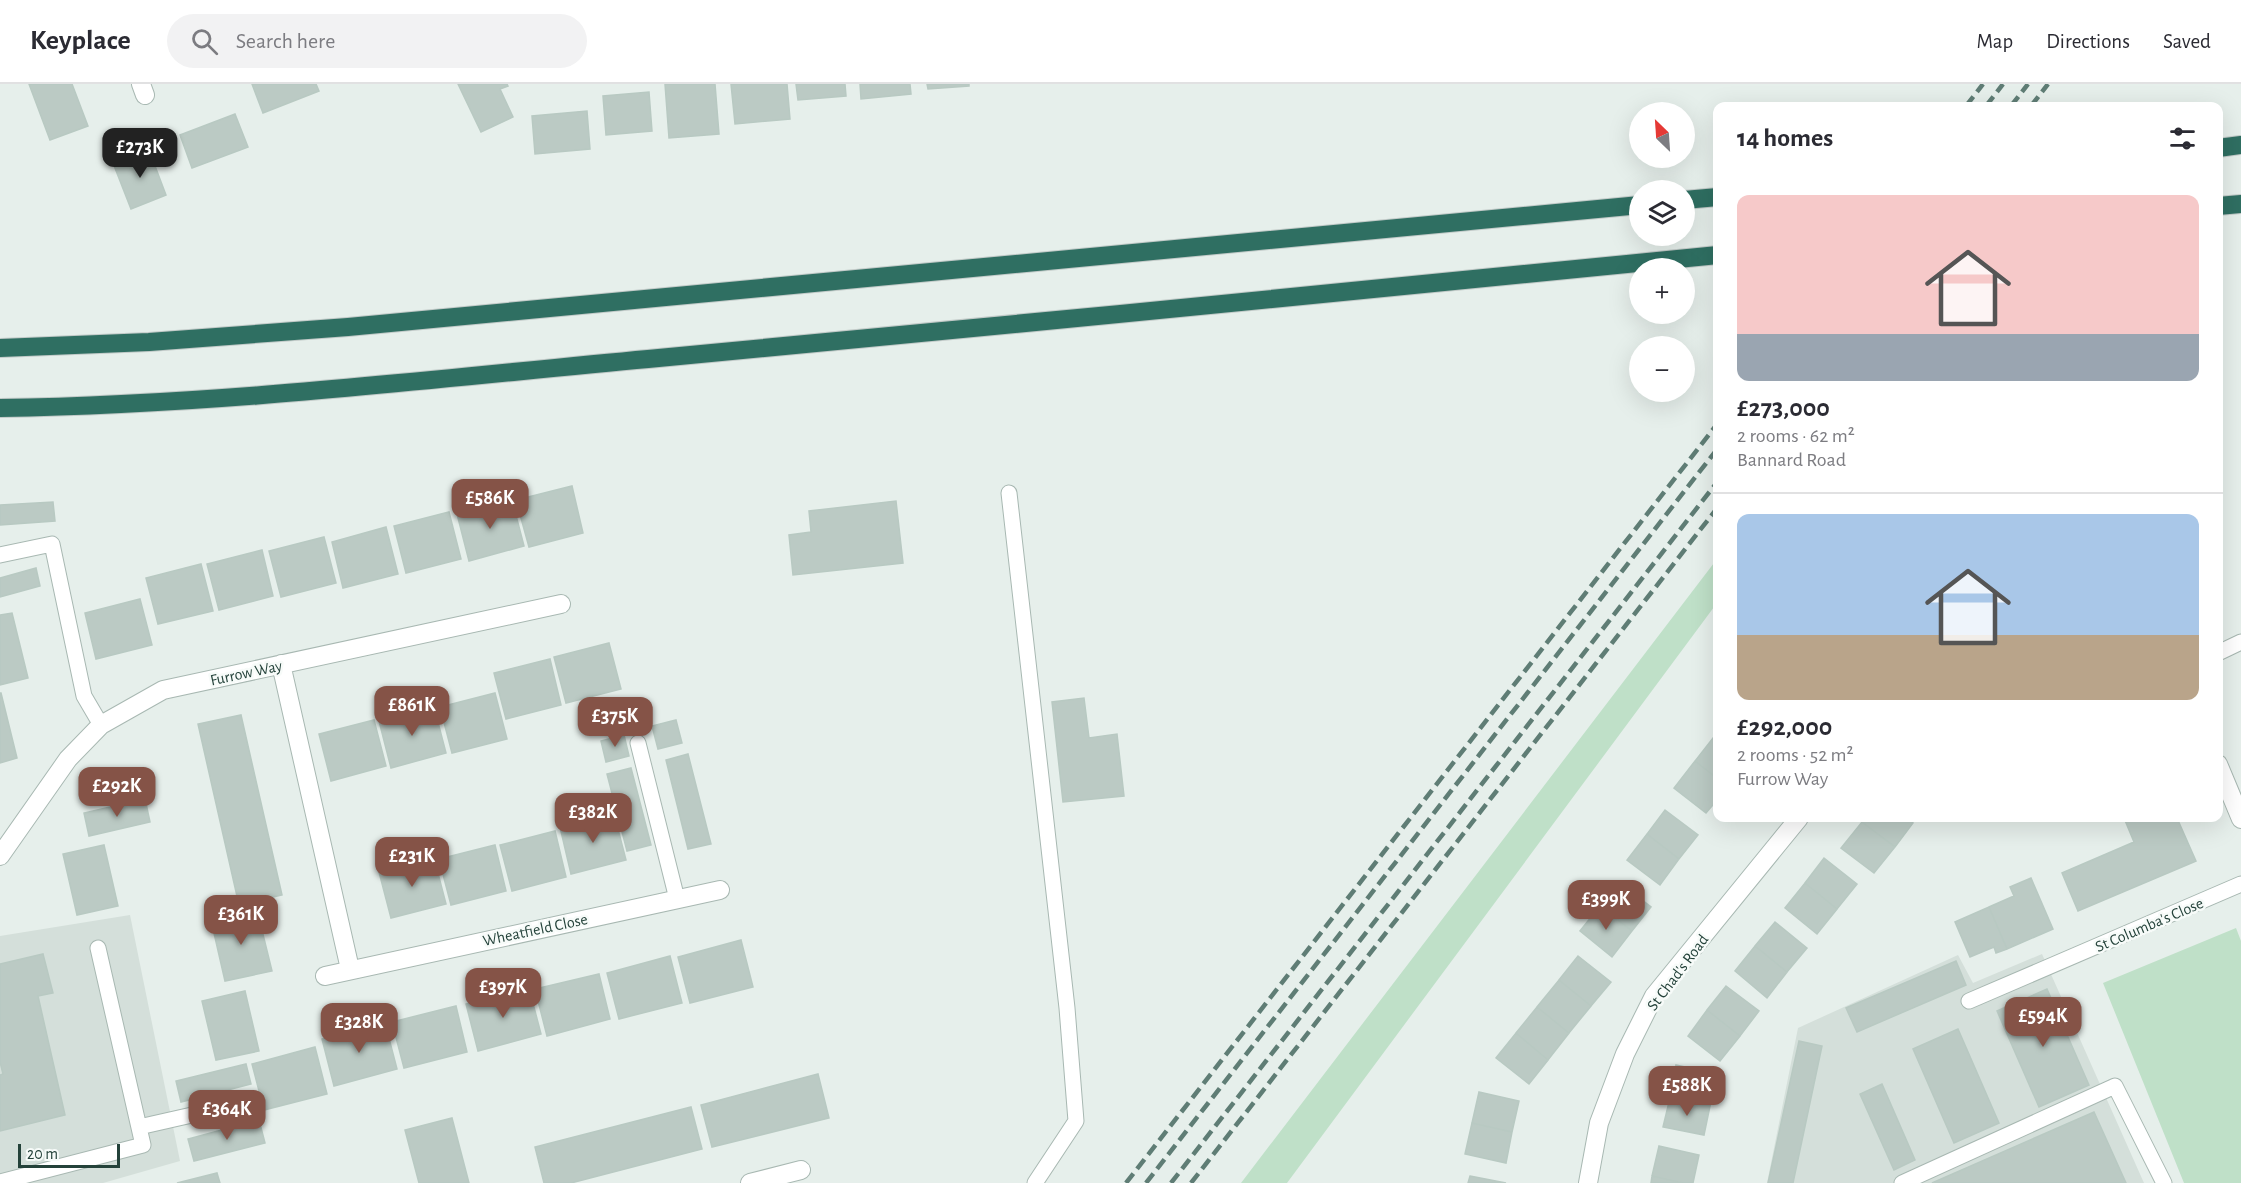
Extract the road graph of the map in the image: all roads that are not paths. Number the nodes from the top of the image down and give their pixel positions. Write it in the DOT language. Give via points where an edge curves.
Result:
graph roads {
  1 [pos="2241,145"];
  2 [pos="2223,147"];
  3 [pos="1713,197"];
  4 [pos="1695,199"];
  5 [pos="2241,204"];
  6 [pos="1629,206"];
  7 [pos="2223,206"];
  8 [pos="1713,256"];
  9 [pos="0,348"];
  10 [pos="0,408"];
  11 [pos="1009,493"];
  12 [pos="0,555"];
  13 [pos="561,604"];
  14 [pos="2241,642"];
  15 [pos="2223,651"];
  16 [pos="280,664"];
  17 [pos="100,725"];
  18 [pos="638,742"];
  19 [pos="2223,776"];
  20 [pos="2241,819"];
  21 [pos="1796,822"];
  22 [pos="0,856"];
  23 [pos="2241,884"];
  24 [pos="720,890"];
  25 [pos="677,899"];
  26 [pos="98,948"];
  27 [pos="350,969"];
  28 [pos="325,975"];
  29 [pos="1968,1001"];
  30 [pos="236,1105"];
  31 [pos="139,1127"];
  32 [pos="801,1170"];
  33 [pos="0,1182"];
  34 [pos="750,1183"];
  35 [pos="1035,1183"];
  36 [pos="1588,1183"];
  37 [pos="1902,1183"];
  38 [pos="2164,1183"];
  1 -- 2 [label="highway"];
  3 -- 4 [label="highway"];
  5 -- 7 [label="highway"];
  6 -- 9 [label="highway" via="348,327"];
  8 -- 10 [label="highway" via="235,398"];
  11 -- 35 [label="lane" via="1067,1008 1076,1121"];
  12 -- 17 [label="lane" via="52,544 84,696"];
  13 -- 16 [label="street, Furrow Way"];
  14 -- 15 [label="lane"];
  16 -- 17 [label="street, Furrow Way" via="164,690"];
  16 -- 27 [label="street"];
  17 -- 22 [label="street, Furrow Way" via="68,759"];
  18 -- 25 [label="lane"];
  19 -- 20 [label="street"];
  21 -- 36 [label="street, St Chad's Road" via="1654,996 1624,1053 1599,1123"];
  23 -- 29 [label="lane, St Columba's Close"];
  24 -- 25 [label="street, Wheatfield Close"];
  25 -- 27 [label="street, Wheatfield Close"];
  26 -- 31 [label="lane"];
  27 -- 28 [label="street, Wheatfield Close"];
  30 -- 31 [label="lane"];
  31 -- 33 [label="lane" via="143,1144"];
  32 -- 34 [label="street"];
  37 -- 38 [label="lane" via="2115,1086"];
}
